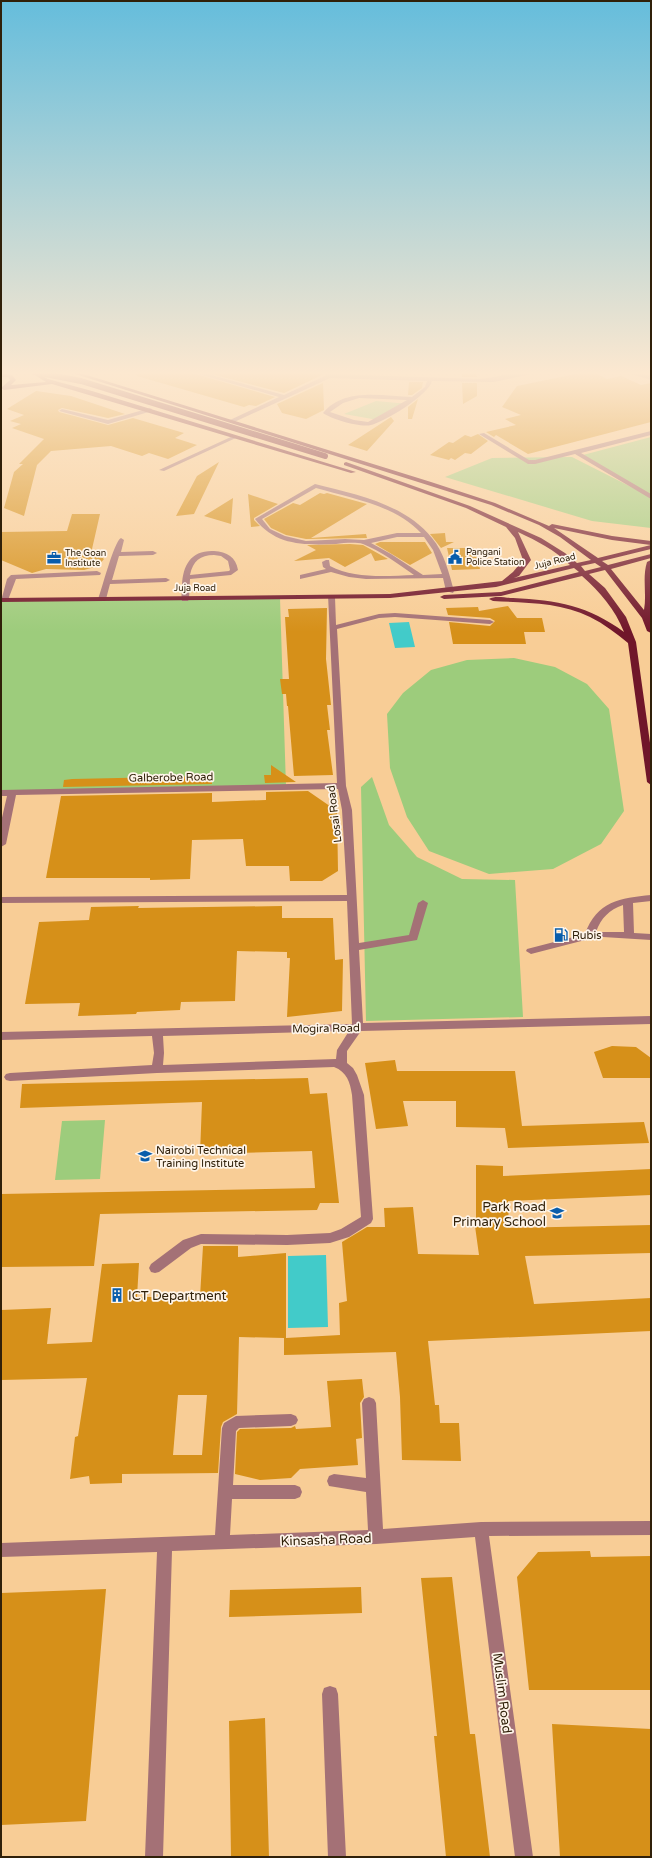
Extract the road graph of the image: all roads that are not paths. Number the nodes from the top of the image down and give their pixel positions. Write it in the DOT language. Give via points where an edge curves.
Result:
graph roads {
  1 [pos="187,459"];
  2 [pos="304,459"];
  3 [pos="332,459"];
  4 [pos="335,459"];
  5 [pos="352,459"];
  6 [pos="523,459"];
  7 [pos="549,459"];
  8 [pos="587,459"];
  9 [pos="162,470"];
  10 [pos="429,483"];
  11 [pos="417,490"];
  12 [pos="651,497"];
  13 [pos="505,523"];
  14 [pos="541,524"];
  15 [pos="425,535"];
  16 [pos="121,540"];
  17 [pos="364,542"];
  18 [pos="651,543"];
  19 [pos="651,547"];
  20 [pos="153,553"];
  21 [pos="116,554"];
  22 [pos="651,556"];
  23 [pos="598,560"];
  24 [pos="326,562"];
  25 [pos="651,562"];
  26 [pos="578,566"];
  27 [pos="606,567"];
  28 [pos="332,570"];
  29 [pos="97,573"];
  30 [pos="585,573"];
  31 [pos="420,576"];
  32 [pos="446,576"];
  33 [pos="187,577"];
  34 [pos="303,577"];
  35 [pos="166,580"];
  36 [pos="108,582"];
  37 [pos="5,584"];
  38 [pos="496,586"];
  39 [pos="450,591"];
  40 [pos="390,596"];
  41 [pos="331,597"];
  42 [pos="467,597"];
  43 [pos="102,599"];
  44 [pos="185,599"];
  45 [pos="2,600"];
  46 [pos="646,618"];
  47 [pos="490,622"];
  48 [pos="334,628"];
  49 [pos="651,631"];
  50 [pos="632,642"];
  51 [pos="651,782"];
  52 [pos="342,786"];
  53 [pos="1,792"];
  54 [pos="12,792"];
  55 [pos="1,844"];
  56 [pos="352,898"];
  57 [pos="651,898"];
  58 [pos="1,900"];
  59 [pos="628,900"];
  60 [pos="423,903"];
  61 [pos="629,935"];
  62 [pos="589,936"];
  63 [pos="651,937"];
  64 [pos="354,947"];
  65 [pos="531,951"];
  66 [pos="651,1020"];
  67 [pos="358,1027"];
  68 [pos="157,1032"];
  69 [pos="1,1036"];
  70 [pos="342,1065"];
  71 [pos="157,1069"];
  72 [pos="10,1077"];
  73 [pos="155,1268"];
  74 [pos="369,1404"];
  75 [pos="291,1420"];
  76 [pos="334,1481"];
  77 [pos="373,1486"];
  78 [pos="225,1492"];
  79 [pos="295,1492"];
  80 [pos="651,1528"];
  81 [pos="481,1530"];
  82 [pos="376,1537"];
  83 [pos="222,1543"];
  84 [pos="165,1544"];
  85 [pos="1,1550"];
  86 [pos="330,1694"];
  87 [pos="150,1857"];
  88 [pos="154,1857"];
  89 [pos="337,1857"];
  90 [pos="524,1857"];
  1 -- 9 [label="street"];
  2 -- 11 [label="main road"];
  3 -- 11 [label="main road"];
  4 -- 10 [label="main road"];
  5 -- 10 [label="main road"];
  6 -- 7 [label="street" via="535,462"];
  8 -- 12 [label="street"];
  10 -- 14 [label="main road" via="493,504"];
  11 -- 13 [label="main road"];
  13 -- 26 [label="main road" via="539,539"];
  13 -- 38 [label="main road" via="515,531 527,560 516,574"];
  14 -- 18 [label="main road"];
  14 -- 23 [label="main road"];
  15 -- 17 [label="street" via="397,535"];
  15 -- 17 [label="street" via="408,518 315,486 258,519 268,530 283,538 306,543"];
  15 -- 32 [label="street" via="431,540"];
  16 -- 21 [label="street"];
  17 -- 31 [label="street"];
  19 -- 23 [label="main road, Juja Road"];
  20 -- 21 [label="street"];
  21 -- 36 [label="street"];
  22 -- 27 [label="main road, Juja Road"];
  23 -- 26 [label="main road, Juja Road"];
  23 -- 27 [label="main road"];
  24 -- 28 [label="street" via="327,567"];
  25 -- 46 [label="main road" via="648,571 650,599"];
  26 -- 30 [label="main road"];
  26 -- 38 [label="main road, Juja Road"];
  27 -- 30 [label="main road, Juja Road"];
  27 -- 46 [label="main road"];
  28 -- 31 [label="street" via="364,577"];
  28 -- 34 [label="street"];
  29 -- 37 [label="street" via="20,576 10,579"];
  30 -- 42 [label="main road, Juja Road" via="523,590"];
  30 -- 50 [label="main road" via="602,590 622,617"];
  31 -- 32 [label="street"];
  32 -- 39 [label="street"];
  33 -- 33 [label="street" via="188,565 192,558 199,555 219,554 227,556 233,562 234,570 231,573"];
  33 -- 44 [label="street"];
  35 -- 36 [label="street"];
  36 -- 43 [label="street"];
  37 -- 45 [label="street"];
  38 -- 39 [label="main road, Juja Road"];
  39 -- 40 [label="main road, Juja Road"];
  40 -- 41 [label="main road, Juja Road"];
  40 -- 42 [label="main road, Juja Road"];
  41 -- 44 [label="main road, Juja Road"];
  41 -- 48 [label="street, Losai Road"];
  42 -- 50 [label="main road" via="547,602 569,606 603,621"];
  43 -- 44 [label="main road, Juja Road"];
  43 -- 45 [label="main road, Juja Road"];
  46 -- 49 [label="main road"];
  47 -- 48 [label="street" via="395,615 379,616"];
  48 -- 52 [label="street, Losai Road"];
  50 -- 51 [label="main road"];
  52 -- 54 [label="street, Galberobe Road"];
  52 -- 56 [label="street, Losai Road" via="350,840"];
  53 -- 54 [label="street, Galberobe Road"];
  54 -- 55 [label="street"];
  56 -- 58 [label="street"];
  56 -- 64 [label="street, Losai Road"];
  57 -- 59 [label="street"];
  59 -- 61 [label="street"];
  59 -- 62 [label="street" via="609,906 601,912 592,923"];
  60 -- 64 [label="street" via="413,938"];
  61 -- 62 [label="street"];
  61 -- 63 [label="street"];
  62 -- 65 [label="street"];
  64 -- 67 [label="street, Losai Road"];
  66 -- 67 [label="street, Mogira Road"];
  67 -- 68 [label="street, Mogira Road"];
  67 -- 70 [label="street" via="342,1050"];
  68 -- 69 [label="street, Mogira Road"];
  68 -- 71 [label="street"];
  70 -- 71 [label="street" via="335,1062"];
  70 -- 73 [label="street" via="355,1077 358,1095 367,1218 345,1233 330,1238 201,1239 187,1244"];
  71 -- 72 [label="street"];
  74 -- 77 [label="street"];
  75 -- 78 [label="street" via="232,1424 229,1428"];
  76 -- 77 [label="street"];
  77 -- 82 [label="street"];
  78 -- 79 [label="street"];
  78 -- 83 [label="street"];
  80 -- 81 [label="street, Kinsasha Road"];
  81 -- 82 [label="street, Kinsasha Road"];
  81 -- 90 [label="street, Muslim Road"];
  82 -- 83 [label="street, Kinsasha Road"];
  83 -- 84 [label="street, Kinsasha Road"];
  84 -- 85 [label="street, Kinsasha Road"];
  84 -- 88 [label="street"];
  86 -- 89 [label="street"];
  87 -- 88 [label="street"];
}
